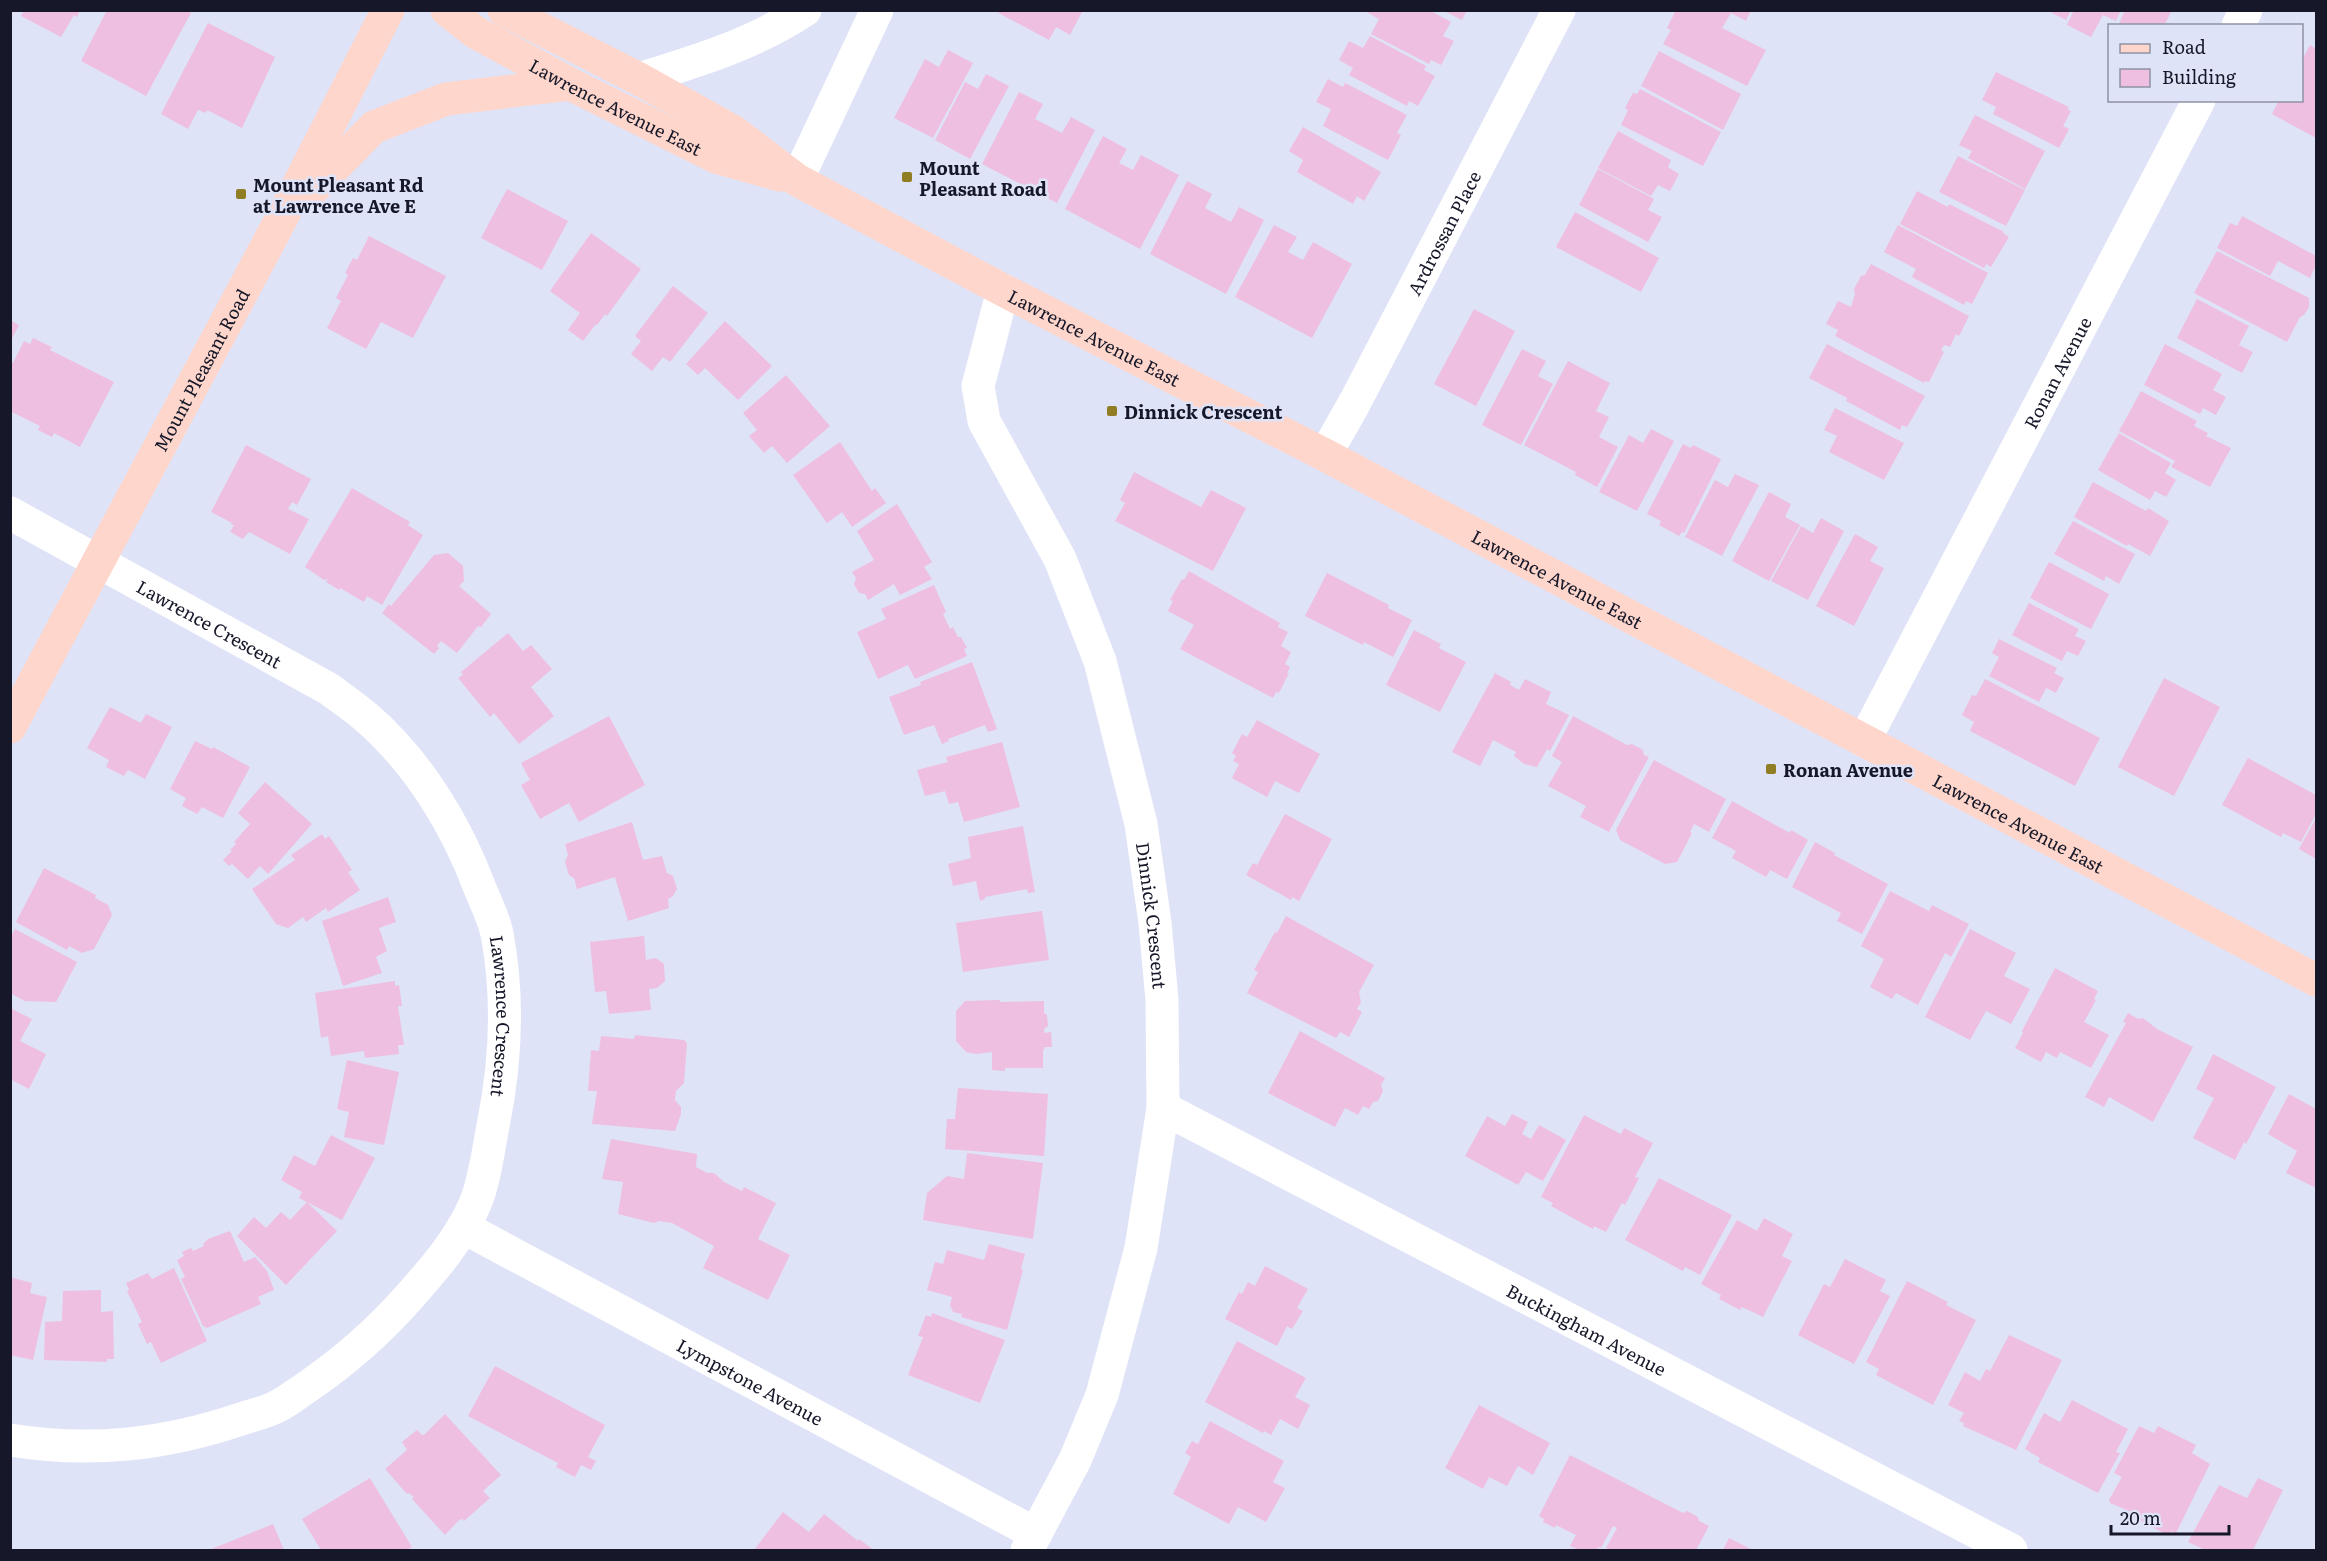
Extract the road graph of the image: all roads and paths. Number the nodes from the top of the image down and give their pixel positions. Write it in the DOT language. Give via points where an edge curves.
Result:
graph roads {
  1 [pos="388,10"];
  2 [pos="447,10"];
  3 [pos="504,10"];
  4 [pos="805,10"];
  5 [pos="876,10"];
  6 [pos="1560,10"];
  7 [pos="2246,10"];
  8 [pos="2239,24"];
  9 [pos="639,78"];
  10 [pos="570,84"];
  11 [pos="2198,102"];
  12 [pos="796,180"];
  13 [pos="279,223"];
  14 [pos="1003,290"];
  15 [pos="1325,455"];
  16 [pos="10,513"];
  17 [pos="100,562"];
  18 [pos="10,728"];
  19 [pos="1864,741"];
  20 [pos="2316,980"];
  21 [pos="1163,1108"];
  22 [pos="463,1227"];
  23 [pos="10,1440"];
  24 [pos="1032,1542"];
  25 [pos="2011,1551"];
  1 -- 13 [label="main road, Mount Pleasant Road"];
  2 -- 10 [label="main road, Lawrence Avenue East" via="475,32"];
  3 -- 9 [label="main road, Lawrence Avenue East"];
  4 -- 9 [label="street" via="733,47"];
  5 -- 12 [label="street"];
  6 -- 15 [label="street, Ardrossan Place"];
  7 -- 8 [label="street"];
  9 -- 12 [label="main road, Lawrence Avenue East" via="734,132"];
  10 -- 12 [label="main road, Lawrence Avenue East" via="716,157"];
  10 -- 13 [label="main road" via="446,99 374,127"];
  11 -- 19 [label="street, Ronan Avenue"];
  12 -- 14 [label="main road, Lawrence Avenue East"];
  13 -- 17 [label="main road, Mount Pleasant Road"];
  14 -- 15 [label="main road, Lawrence Avenue East"];
  14 -- 21 [label="street, Dinnick Crescent" via="978,386 984,421 1060,559 1100,661 1115,714 1141,824 1155,923 1162,1000"];
  15 -- 19 [label="main road, Lawrence Avenue East"];
  16 -- 17 [label="street, Lawrence Crescent"];
  17 -- 18 [label="main road, Mount Pleasant Road"];
  17 -- 22 [label="street, Lawrence Crescent" via="329,689 389,740 415,769 443,811 471,864 496,930 504,986 505,1043 500,1090 476,1202"];
  19 -- 20 [label="main road, Lawrence Avenue East"];
  21 -- 24 [label="street, Dinnick Crescent" via="1141,1248 1102,1395 1075,1460"];
  21 -- 25 [label="street, Buckingham Avenue"];
  22 -- 23 [label="street, Lawrence Crescent" via="434,1269 383,1326 278,1406 227,1424 139,1444 38,1444"];
  22 -- 24 [label="street, Lympstone Avenue"];
}
